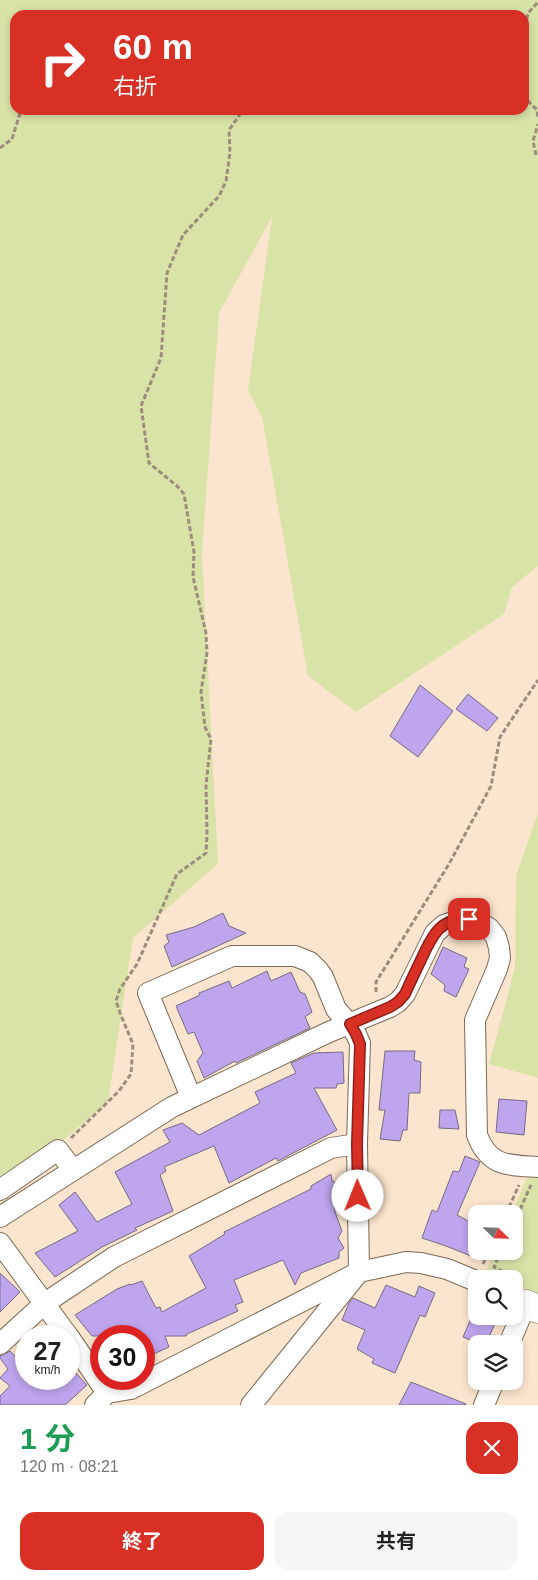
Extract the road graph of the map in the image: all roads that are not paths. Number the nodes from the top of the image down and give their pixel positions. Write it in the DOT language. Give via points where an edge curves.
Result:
graph roads {
  1 [pos="350,1024"];
  2 [pos="191,1097"];
  3 [pos="357,1144"];
  4 [pos="533,1166"];
  5 [pos="74,1170"];
  6 [pos="0,1190"];
  7 [pos="0,1217"];
  8 [pos="0,1243"];
  9 [pos="359,1272"];
  10 [pos="468,1278"];
  11 [pos="45,1303"];
  12 [pos="526,1304"];
  13 [pos="60,1325"];
  14 [pos="513,1335"];
  15 [pos="0,1344"];
  16 [pos="80,1360"];
  17 [pos="490,1390"];
  18 [pos="101,1399"];
  19 [pos="250,1405"];
  20 [pos="484,1405"];
  1 -- 2 [label="street"];
  1 -- 2 [label="street" via="336,1009 318,970 310,962 295,956 232,956 148,993"];
  1 -- 3 [label="street" via="360,1044"];
  1 -- 4 [label="street" via="398,1002 435,933 444,925 469,919 489,928 496,937 500,958 475,1020 477,1135 484,1150 499,1162"];
  2 -- 5 [label="street"];
  3 -- 9 [label="street"];
  3 -- 11 [label="street" via="331,1148 192,1218 114,1258"];
  5 -- 6 [label="street" via="58,1150"];
  5 -- 7 [label="street"];
  8 -- 11 [label="street"];
  9 -- 10 [label="street" via="421,1262"];
  9 -- 18 [label="street" via="131,1389"];
  9 -- 19 [label="street"];
  11 -- 13 [label="street"];
  11 -- 15 [label="street"];
  12 -- 14 [label="street"];
  16 -- 18 [label="street"];
  17 -- 20 [label="street"];
}
